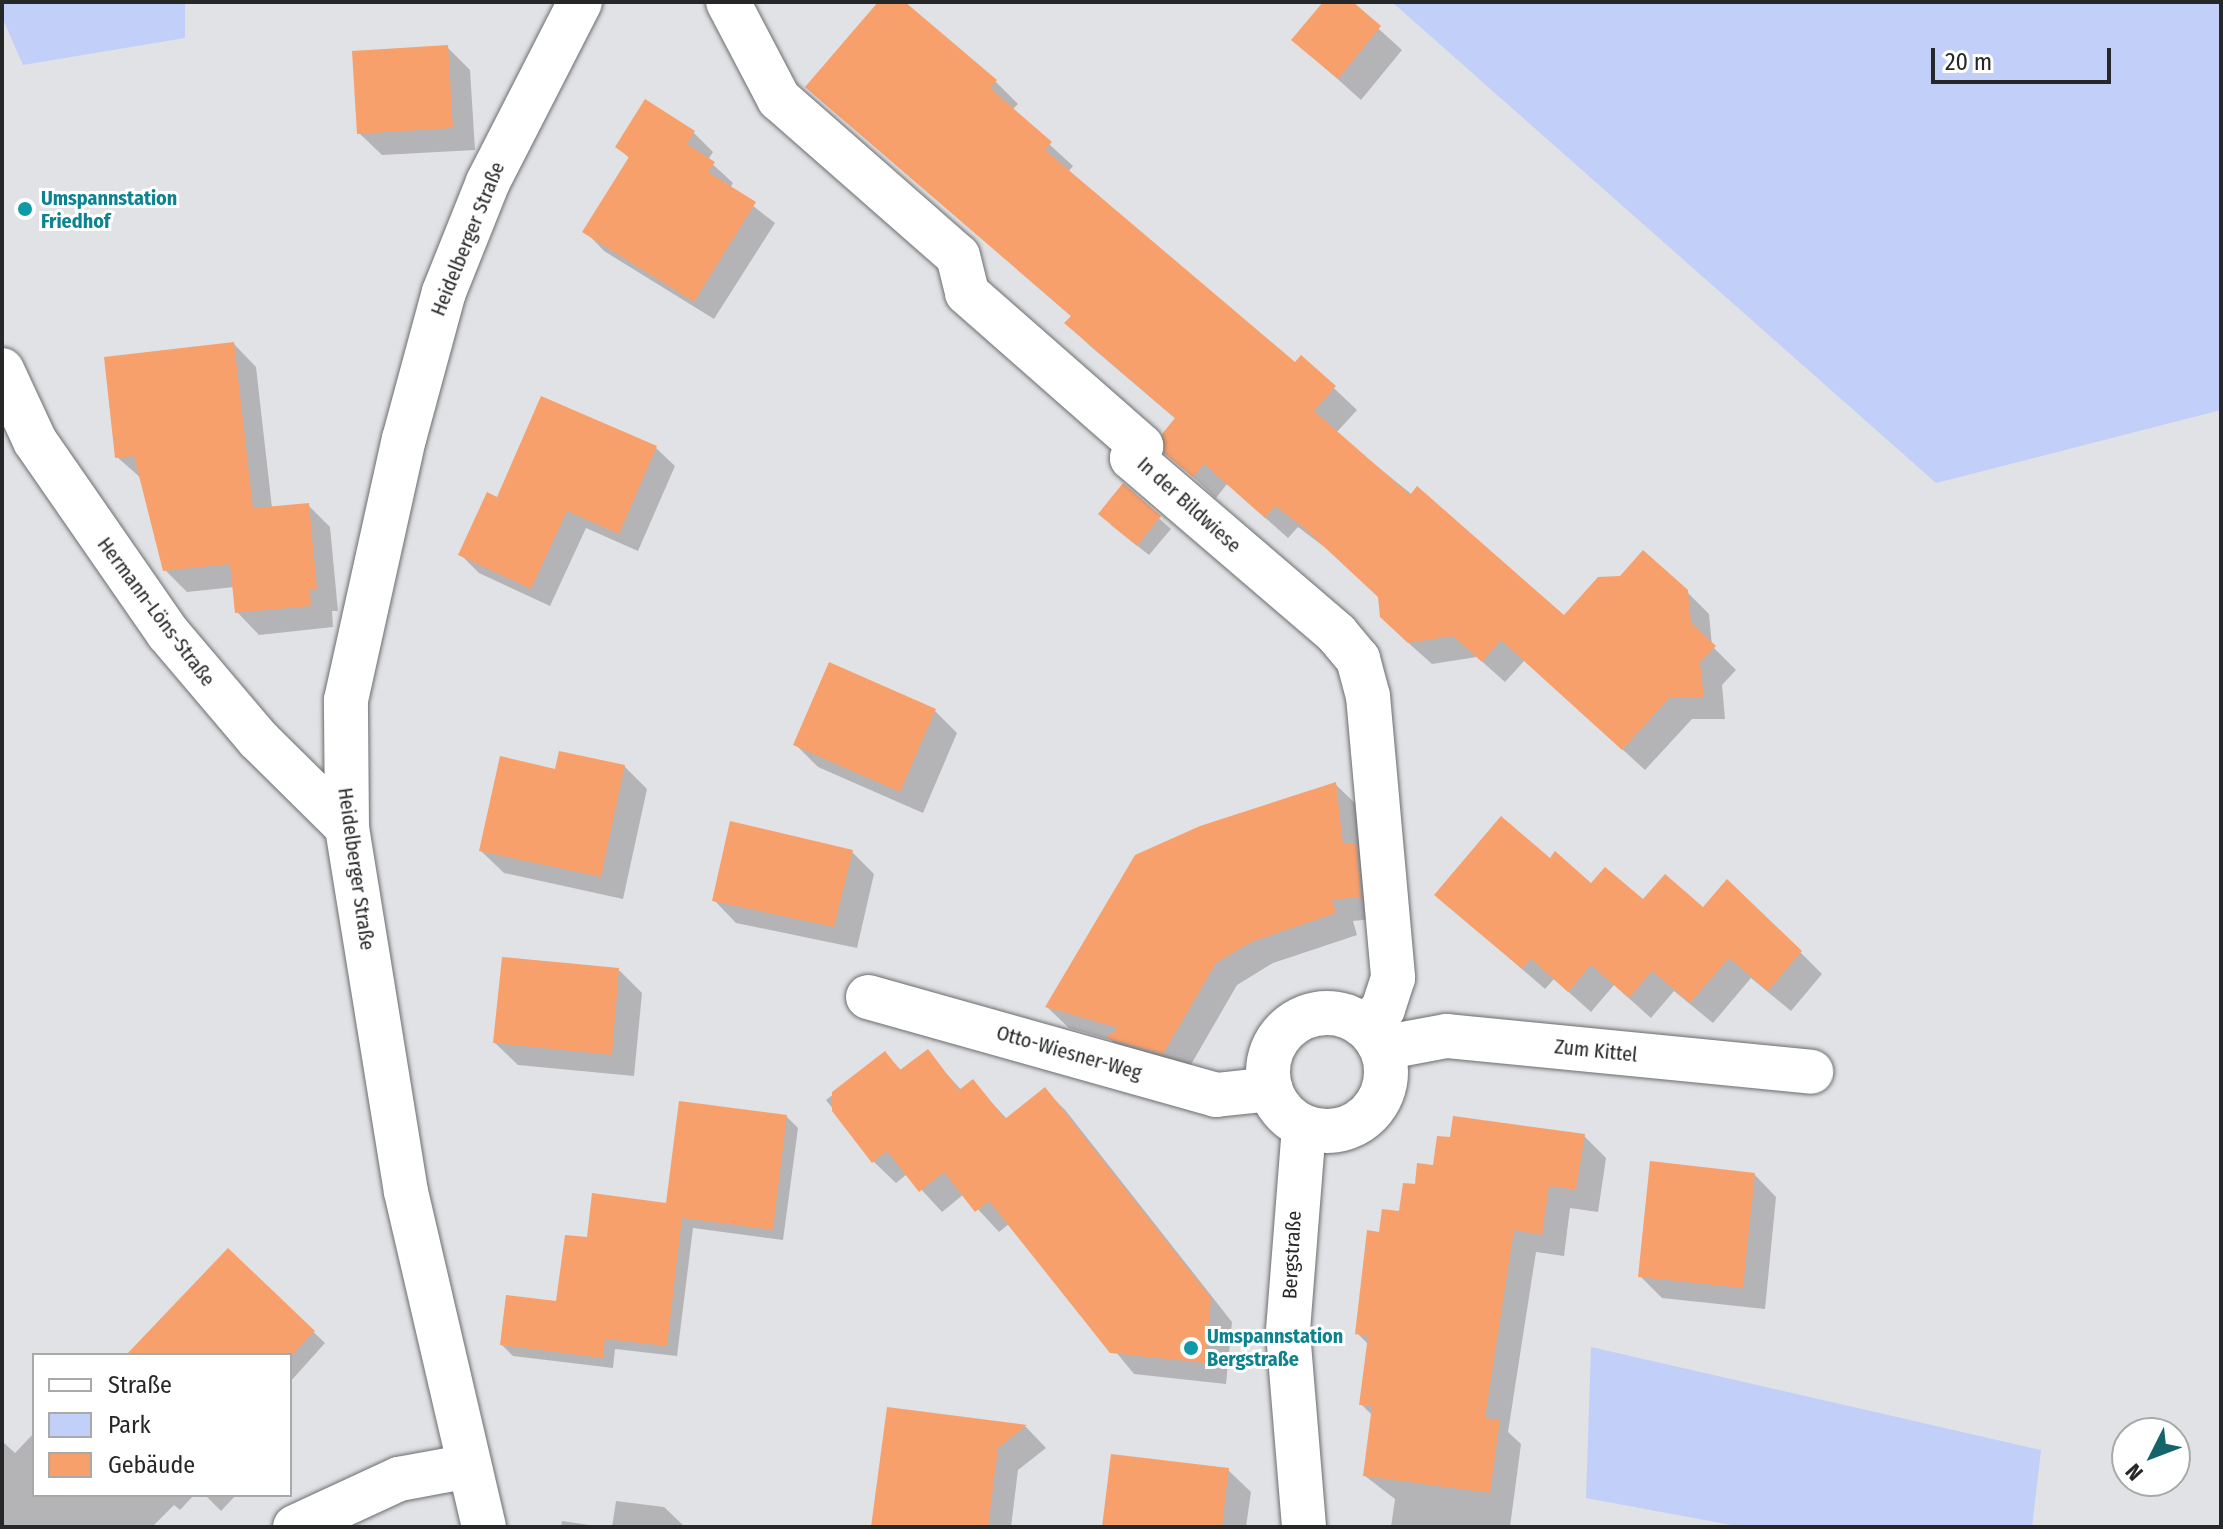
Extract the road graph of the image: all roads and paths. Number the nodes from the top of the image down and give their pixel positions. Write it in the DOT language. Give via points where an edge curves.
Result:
graph roads {
  1 [pos="580,2"];
  2 [pos="728,2"];
  3 [pos="2,370"];
  4 [pos="18,448"];
  5 [pos="347,827"];
  6 [pos="868,997"];
  7 [pos="1374,1037"];
  8 [pos="1811,1072"];
  9 [pos="1271,1089"];
  10 [pos="1304,1127"];
  11 [pos="469,1466"];
  12 [pos="295,1527"];
  13 [pos="484,1527"];
  14 [pos="1304,1527"];
  1 -- 5 [label="street, Heidelberger Straße" via="476,208 429,338 351,667 343,782"];
  2 -- 7 [label="street, In der Bildwiese" via="779,99 958,256 967,293 1141,446 1132,458 1337,634 1358,659 1368,696 1393,978"];
  3 -- 4 [label="street, Hermann-Löns-Straße"];
  4 -- 5 [label="street, Hermann-Löns-Straße" via="201,676"];
  5 -- 11 [label="street, Heidelberger Straße" via="406,1192"];
  6 -- 9 [label="street, Otto-Wiesner-Weg" via="1216,1095"];
  7 -- 8 [label="street, Zum Kittel" via="1447,1036"];
  7 -- 9 [label="street" via="1345,1015 1322,1013 1297,1021 1270,1055"];
  7 -- 10 [label="street" via="1385,1088 1370,1113 1340,1131"];
  9 -- 10 [label="street" via="1286,1116"];
  10 -- 14 [label="street, Bergstraße" via="1294,1198 1288,1332"];
  11 -- 12 [label="street" via="399,1479"];
  11 -- 13 [label="street, Heidelberger Straße"];
}
